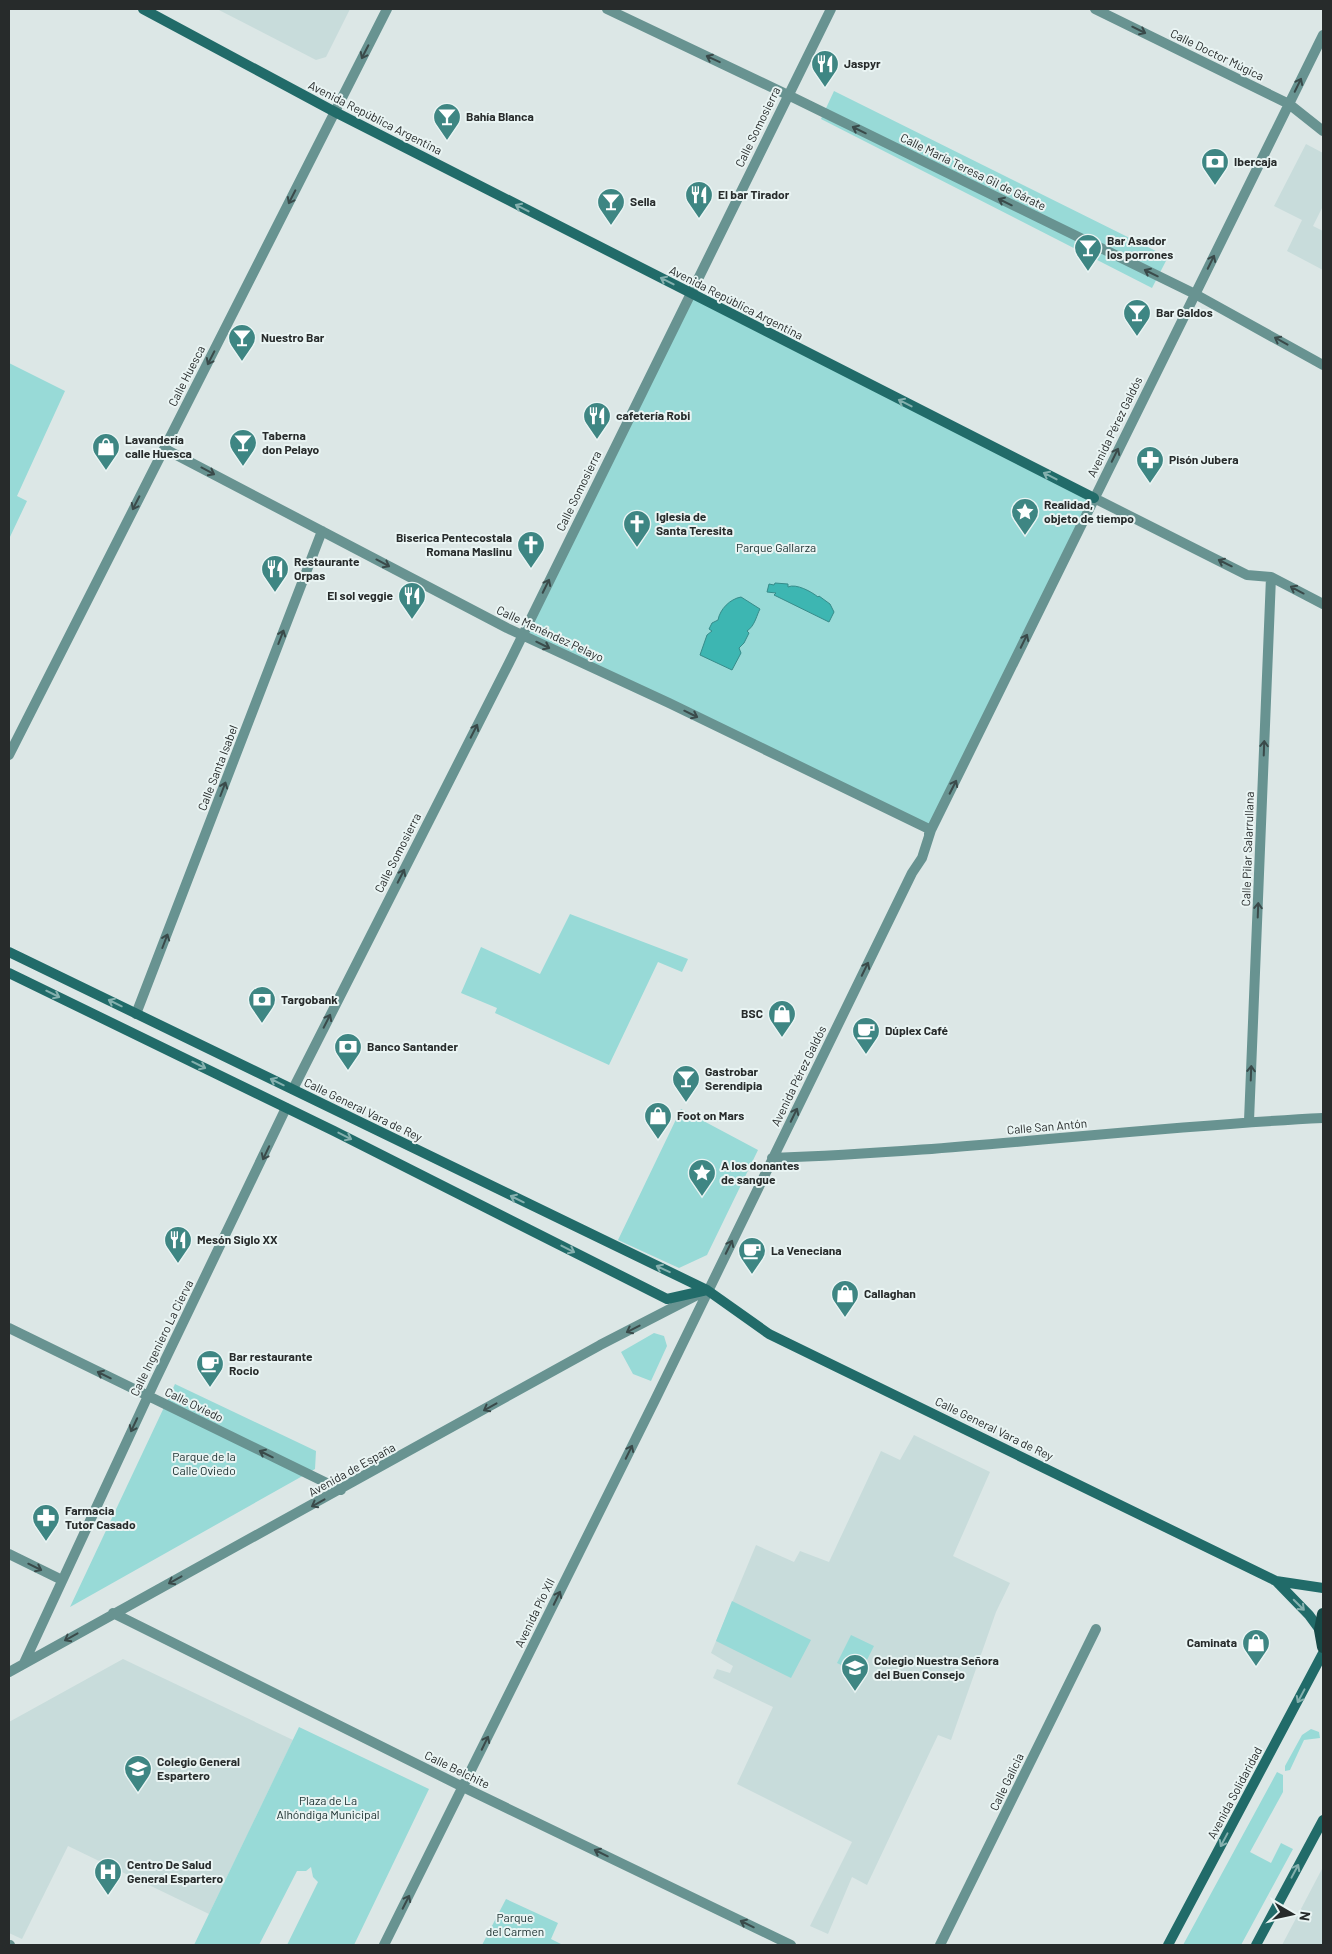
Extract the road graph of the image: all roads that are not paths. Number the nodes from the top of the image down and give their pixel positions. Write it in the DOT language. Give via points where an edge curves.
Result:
graph roads {
  1 [pos="143,9"];
  2 [pos="387,9"];
  3 [pos="607,9"];
  4 [pos="831,9"];
  5 [pos="1095,9"];
  6 [pos="1323,35"];
  7 [pos="788,95"];
  8 [pos="1289,104"];
  9 [pos="335,112"];
  10 [pos="1323,131"];
  11 [pos="690,293"];
  12 [pos="1195,294"];
  13 [pos="1323,365"];
  14 [pos="165,448"];
  15 [pos="1094,498"];
  16 [pos="322,531"];
  17 [pos="1271,577"];
  18 [pos="1323,604"];
  19 [pos="522,635"];
  20 [pos="9,755"];
  21 [pos="931,830"];
  22 [pos="9,952"];
  23 [pos="9,973"];
  24 [pos="136,1014"];
  25 [pos="292,1089"];
  26 [pos="286,1108"];
  27 [pos="1323,1118"];
  28 [pos="1249,1121"];
  29 [pos="772,1158"];
  30 [pos="707,1290"];
  31 [pos="9,1328"];
  32 [pos="148,1396"];
  33 [pos="341,1490"];
  34 [pos="9,1554"];
  35 [pos="62,1580"];
  36 [pos="1276,1581"];
  37 [pos="1323,1588"];
  38 [pos="114,1613"];
  39 [pos="1323,1614"];
  40 [pos="1096,1629"];
  41 [pos="1320,1630"];
  42 [pos="1323,1647"];
  43 [pos="1323,1653"];
  44 [pos="24,1663"];
  45 [pos="9,1672"];
  46 [pos="463,1787"];
  47 [pos="1323,1820"];
  48 [pos="384,1945"];
  49 [pos="791,1945"];
  50 [pos="940,1945"];
  51 [pos="1168,1945"];
  52 [pos="1256,1945"];
  1 -- 9 [label="main road, Avenida República Argentina"];
  2 -- 9 [label="street, Calle Huesca, one-way"];
  7 -- 3 [label="street, Calle María Teresa Gil de Gárate, one-way"];
  4 -- 7 [label="street, Calle Somosierra"];
  5 -- 8 [label="street, Calle Doctor Múgica, one-way"];
  8 -- 6 [label="street, Avenida Pérez Galdós, one-way"];
  7 -- 11 [label="street, Calle Somosierra"];
  12 -- 7 [label="street, Calle María Teresa Gil de Gárate, one-way"];
  8 -- 10 [label="street, Calle Doctor Múgica"];
  12 -- 8 [label="street, Avenida Pérez Galdós, one-way"];
  11 -- 9 [label="main road, Avenida República Argentina, one-way"];
  9 -- 14 [label="street, Calle Huesca, one-way"];
  15 -- 11 [label="main road, Avenida República Argentina, one-way"];
  19 -- 11 [label="street, Calle Somosierra, one-way"];
  13 -- 12 [label="street, Calle María Teresa Gil de Gárate, one-way"];
  15 -- 12 [label="street, Avenida Pérez Galdós, one-way"];
  14 -- 16 [label="street, Calle Menéndez Pelayo, one-way"];
  14 -- 20 [label="street, Calle Huesca, one-way"];
  17 -- 15 [label="street, Avenida República Argentina, one-way" via="1247,575"];
  21 -- 15 [label="street, Avenida Pérez Galdós, one-way"];
  16 -- 19 [label="street, Calle Menéndez Pelayo, one-way"];
  24 -- 16 [label="street, Calle Santa Isabel, one-way"];
  18 -- 17 [label="street, Avenida República Argentina, one-way"];
  28 -- 17 [label="street, Calle Pilar Salarrullana, one-way"];
  19 -- 21 [label="street, Calle Menéndez Pelayo, one-way"];
  25 -- 19 [label="street, Calle Somosierra, one-way"];
  29 -- 21 [label="street, Avenida Pérez Galdós, one-way" via="912,872 916,855"];
  24 -- 22 [label="main road, Calle General Vara de Rey, one-way"];
  23 -- 26 [label="main road, one-way"];
  25 -- 24 [label="main road, Calle General Vara de Rey, one-way"];
  30 -- 25 [label="main road, Calle General Vara de Rey, one-way"];
  26 -- 30 [label="main road, one-way" via="667,1299"];
  26 -- 32 [label="street, Calle Ingeniero La Cierva, one-way"];
  27 -- 28 [label="street, Calle San Antón"];
  28 -- 29 [label="street, Calle San Antón" via="981,1146"];
  30 -- 29 [label="street, Avenida Pérez Galdós, one-way"];
  30 -- 33 [label="street, Avenida de España, one-way" via="600,1345"];
  30 -- 36 [label="main road, Calle General Vara de Rey" via="769,1334"];
  46 -- 30 [label="street, Avenida Pío XII, one-way"];
  32 -- 31 [label="street, Calle Oviedo, one-way"];
  33 -- 32 [label="street, Calle Oviedo, one-way"];
  32 -- 35 [label="street, Calle Ingeniero La Cierva, one-way"];
  33 -- 38 [label="street, Avenida de España, one-way"];
  34 -- 35 [label="street, one-way"];
  35 -- 44 [label="street, Calle Ingeniero La Cierva"];
  36 -- 37 [label="main road, Calle General Vara de Rey"];
  36 -- 41 [label="main road, Calle General Vara de Rey, one-way" via="1309,1614"];
  38 -- 44 [label="street, Avenida de España, one-way"];
  38 -- 46 [label="street, Calle Belchite"];
  39 -- 41 [label="main road"];
  40 -- 50 [label="street, Calle Galicia"];
  41 -- 42 [label="main road"];
  43 -- 51 [label="main road, Avenida Solidaridad, one-way"];
  44 -- 45 [label="street, Avenida de España"];
  48 -- 46 [label="street, Avenida Pío XII, one-way"];
  49 -- 46 [label="street, Calle Belchite, one-way"];
  52 -- 47 [label="main road, one-way"];
}
